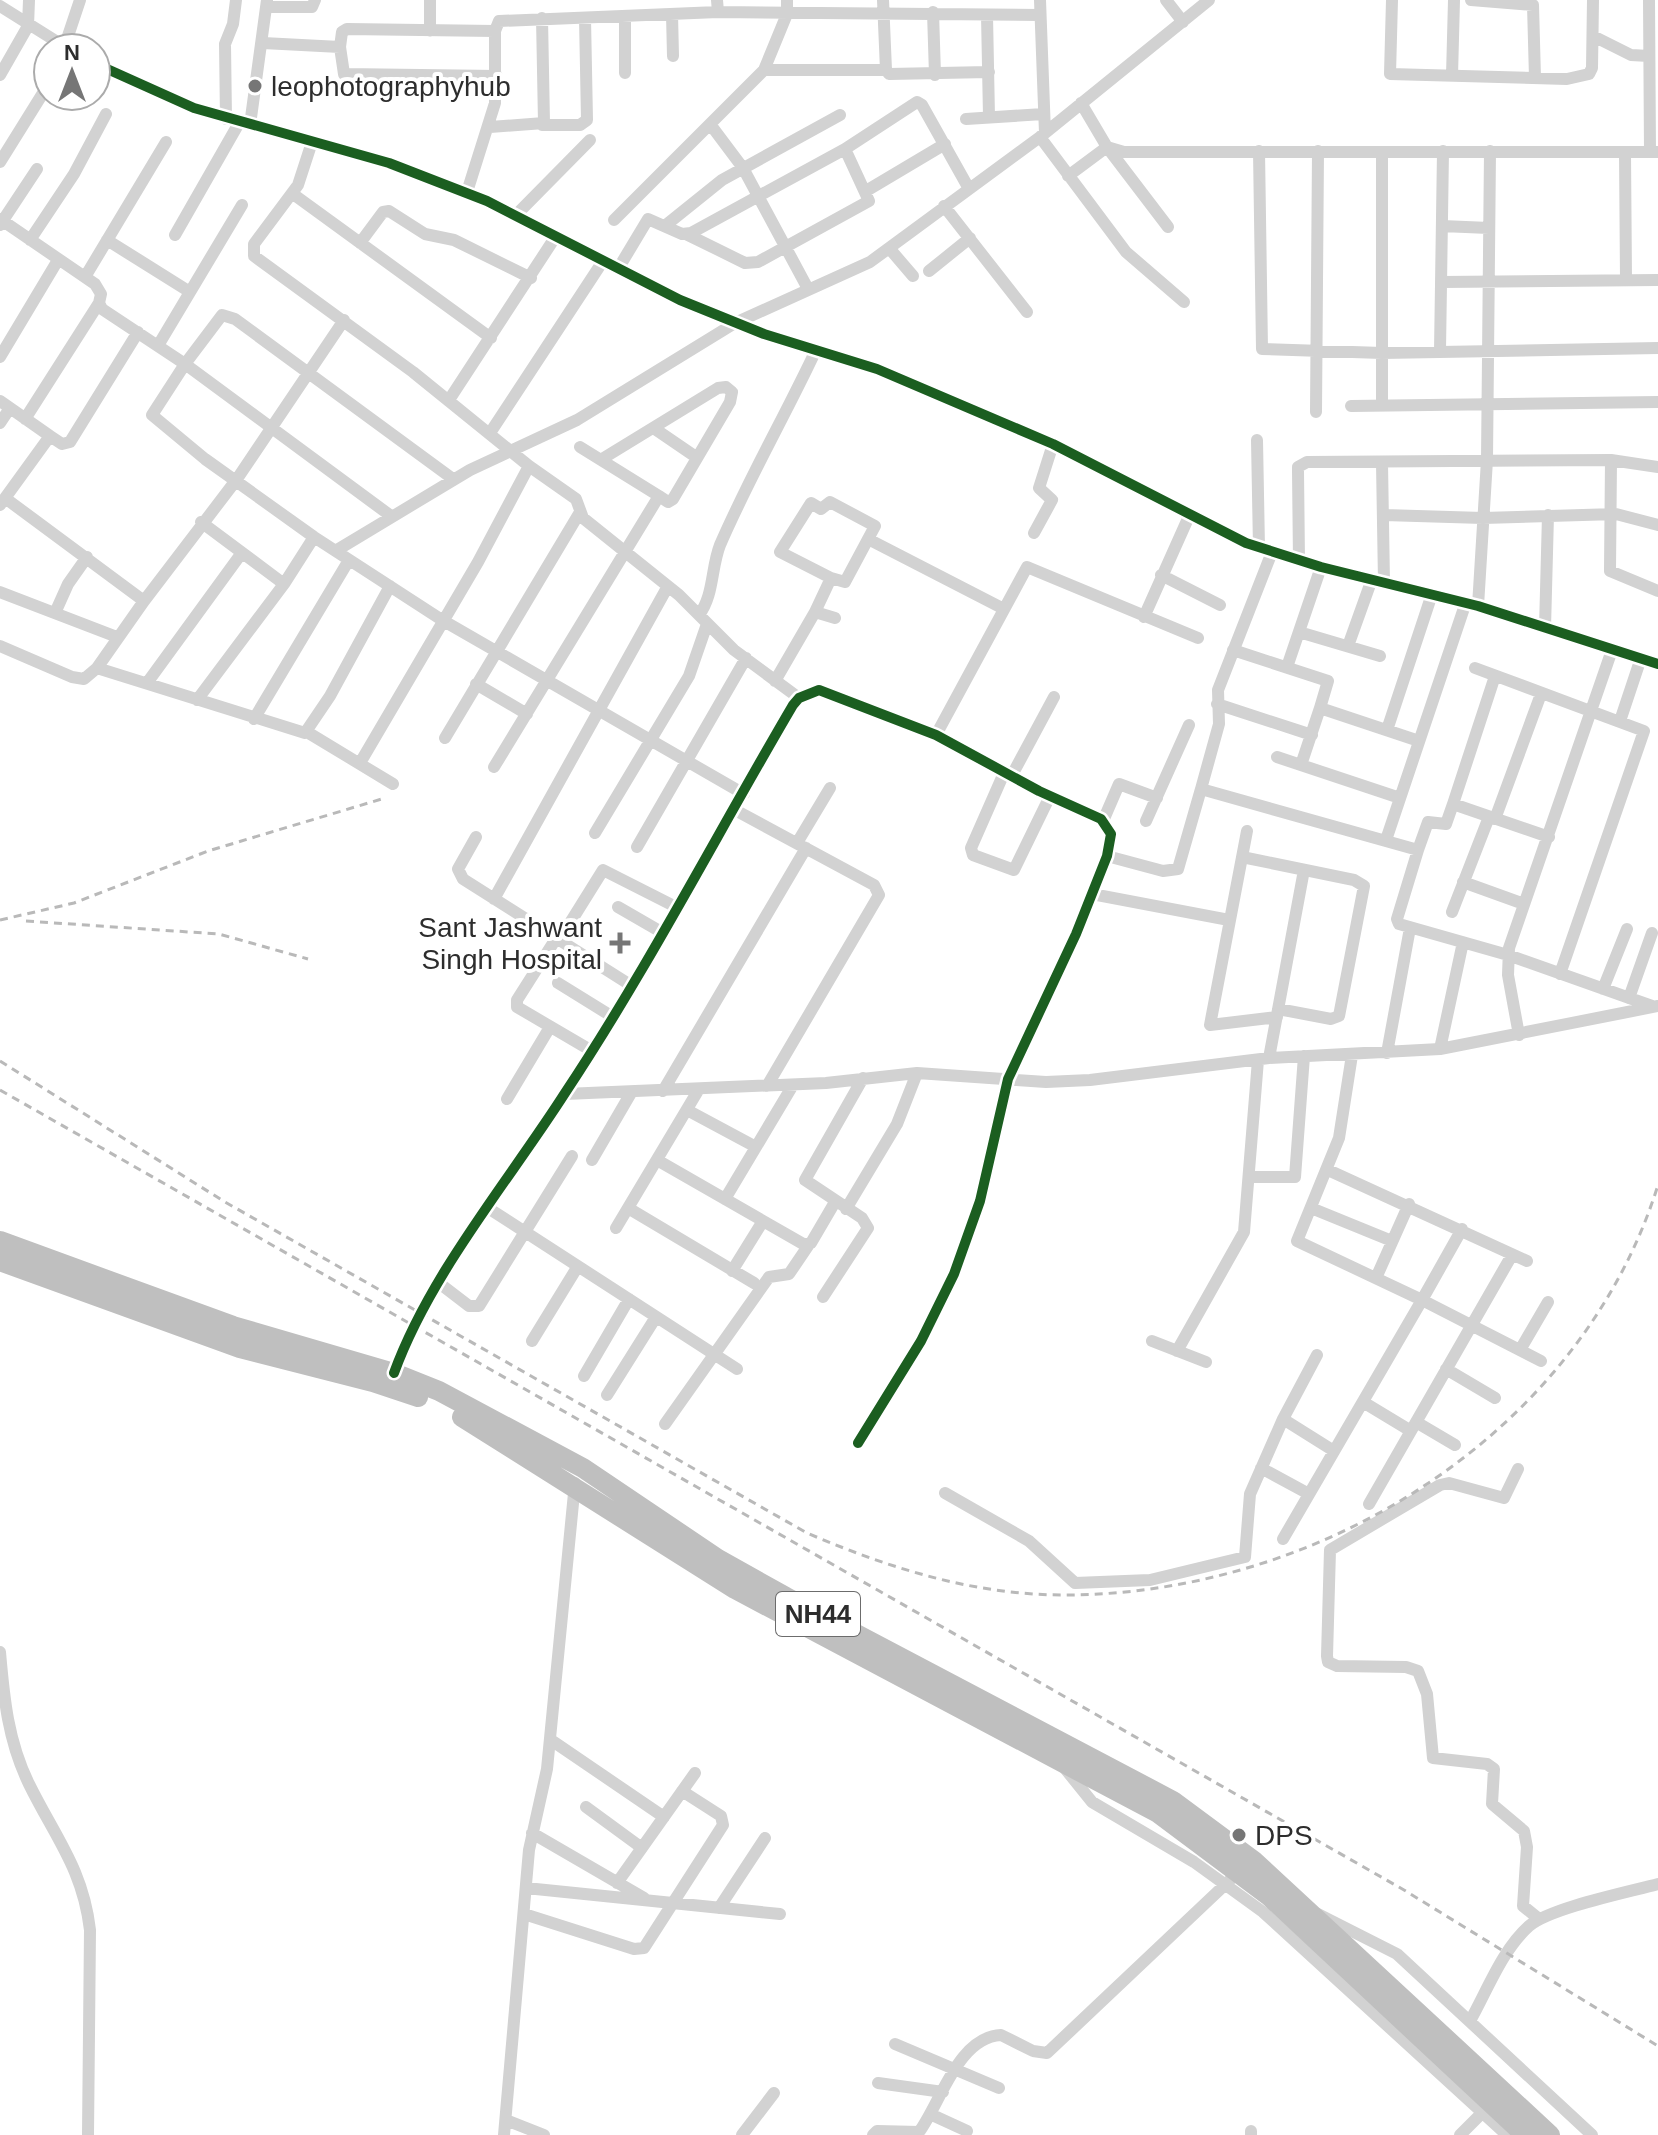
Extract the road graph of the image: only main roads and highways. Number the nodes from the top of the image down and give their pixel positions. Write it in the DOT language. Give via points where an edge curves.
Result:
graph roads {
  1 [pos="0,1241"];
  2 [pos="0,1261"];
  3 [pos="579,1477"];
  4 [pos="1525,2135"];
  5 [pos="1550,2135"];
  1 -- 3 [label="highway, NH44" via="233,1326 439,1391"];
  2 -- 3 [label="highway, NH44" via="240,1348 406,1392"];
  3 -- 4 [label="highway, NH44" via="735,1589 1158,1813 1232,1878 1269,1896"];
  3 -- 5 [label="highway, NH44" via="759,1582 1173,1801 1235,1845 1308,1909"];
}
